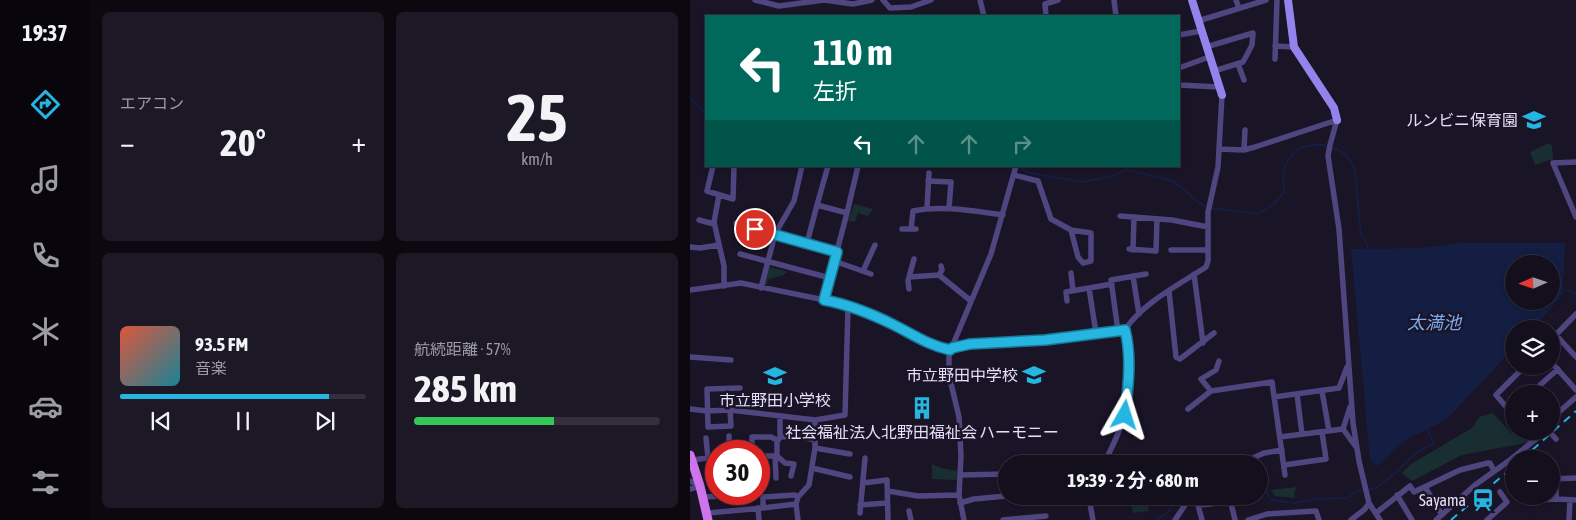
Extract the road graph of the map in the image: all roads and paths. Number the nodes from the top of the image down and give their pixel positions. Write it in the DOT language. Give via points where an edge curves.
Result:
graph roads {
  1 [pos="756,0"];
  2 [pos="872,0"];
  3 [pos="883,0"];
  4 [pos="931,0"];
  5 [pos="980,0"];
  6 [pos="1058,0"];
  7 [pos="1114,0"];
  8 [pos="1192,0"];
  9 [pos="1236,0"];
  10 [pos="1266,0"];
  11 [pos="1277,0"];
  12 [pos="1288,0"];
  13 [pos="1239,8"];
  14 [pos="984,15"];
  15 [pos="1046,15"];
  16 [pos="1116,15"];
  17 [pos="1198,21"];
  18 [pos="1201,31"];
  19 [pos="1180,35"];
  20 [pos="1275,46"];
  21 [pos="1294,46"];
  22 [pos="1206,47"];
  23 [pos="1209,57"];
  24 [pos="1275,59"];
  25 [pos="1238,64"];
  26 [pos="1180,68"];
  27 [pos="1214,71"];
  28 [pos="1244,80"];
  29 [pos="1180,85"];
  30 [pos="1220,91"];
  31 [pos="1337,120"];
  32 [pos="1245,130"];
  33 [pos="1220,149"];
  34 [pos="1244,150"];
  35 [pos="1576,162"];
  36 [pos="713,167"];
  37 [pos="734,167"];
  38 [pos="802,167"];
  39 [pos="828,167"];
  40 [pos="858,167"];
  41 [pos="1016,167"];
  42 [pos="929,173"];
  43 [pos="1014,175"];
  44 [pos="928,181"];
  45 [pos="720,195"];
  46 [pos="817,205"];
  47 [pos="927,208"];
  48 [pos="949,208"];
  49 [pos="1575,210"];
  50 [pos="847,213"];
  51 [pos="1002,215"];
  52 [pos="1120,216"];
  53 [pos="1134,217"];
  54 [pos="1576,217"];
  55 [pos="1157,219"];
  56 [pos="699,220"];
  57 [pos="714,224"];
  58 [pos="736,224"];
  59 [pos="1208,227"];
  60 [pos="902,229"];
  61 [pos="1071,230"];
  62 [pos="774,234"];
  63 [pos="807,243"];
  64 [pos="719,245"];
  65 [pos="875,245"];
  66 [pos="690,248"];
  67 [pos="1171,250"];
  68 [pos="1208,250"];
  69 [pos="837,252"];
  70 [pos="740,254"];
  71 [pos="914,259"];
  72 [pos="768,261"];
  73 [pos="834,261"];
  74 [pos="941,266"];
  75 [pos="863,271"];
  76 [pos="1071,273"];
  77 [pos="871,274"];
  78 [pos="1146,274"];
  79 [pos="1194,274"];
  80 [pos="939,275"];
  81 [pos="1133,276"];
  82 [pos="909,277"];
  83 [pos="830,278"];
  84 [pos="1112,284"];
  85 [pos="724,286"];
  86 [pos="761,288"];
  87 [pos="1089,288"];
  88 [pos="909,289"];
  89 [pos="690,290"];
  90 [pos="1074,291"];
  91 [pos="1169,291"];
  92 [pos="824,300"];
  93 [pos="972,301"];
  94 [pos="1067,301"];
  95 [pos="848,307"];
  96 [pos="1139,314"];
  97 [pos="1575,319"];
  98 [pos="1122,330"];
  99 [pos="1560,332"];
  100 [pos="1096,333"];
  101 [pos="1214,333"];
  102 [pos="1560,342"];
  103 [pos="1203,343"];
  104 [pos="951,349"];
  105 [pos="690,357"];
  106 [pos="1576,357"];
  107 [pos="732,360"];
  108 [pos="1219,360"];
  109 [pos="1348,363"];
  110 [pos="1560,372"];
  111 [pos="1516,375"];
  112 [pos="1552,375"];
  113 [pos="1506,385"];
  114 [pos="1540,385"];
  115 [pos="1505,386"];
  116 [pos="740,388"];
  117 [pos="1211,390"];
  118 [pos="1576,390"];
  119 [pos="1322,391"];
  120 [pos="1297,394"];
  121 [pos="1274,397"];
  122 [pos="1576,397"];
  123 [pos="1505,404"];
  124 [pos="1351,405"];
  125 [pos="690,408"];
  126 [pos="1188,409"];
  127 [pos="730,410"];
  128 [pos="707,411"];
  129 [pos="1560,411"];
  130 [pos="780,416"];
  131 [pos="815,420"];
  132 [pos="1343,429"];
  133 [pos="1329,431"];
  134 [pos="1322,432"];
  135 [pos="1302,434"];
  136 [pos="729,436"];
  137 [pos="1280,437"];
  138 [pos="779,439"];
  139 [pos="729,440"];
  140 [pos="752,440"];
  141 [pos="815,440"];
  142 [pos="1534,440"];
  143 [pos="815,448"];
  144 [pos="1357,448"];
  145 [pos="1282,450"];
  146 [pos="850,454"];
  147 [pos="1108,455"];
  148 [pos="1260,455"];
  149 [pos="770,456"];
  150 [pos="776,456"];
  151 [pos="691,458"];
  152 [pos="705,458"];
  153 [pos="865,458"];
  154 [pos="1284,465"];
  155 [pos="812,468"];
  156 [pos="1494,472"];
  157 [pos="998,474"];
  158 [pos="960,475"];
  159 [pos="1285,475"];
  160 [pos="791,476"];
  161 [pos="850,477"];
  162 [pos="776,478"];
  163 [pos="1576,478"];
  164 [pos="1560,479"];
  165 [pos="690,481"];
  166 [pos="863,483"];
  167 [pos="700,486"];
  168 [pos="1425,487"];
  169 [pos="690,489"];
  170 [pos="888,491"];
  171 [pos="1500,492"];
  172 [pos="959,495"];
  173 [pos="1397,495"];
  174 [pos="703,497"];
  175 [pos="798,497"];
  176 [pos="998,497"];
  177 [pos="1560,499"];
  178 [pos="1573,500"];
  179 [pos="1369,502"];
  180 [pos="887,503"];
  181 [pos="960,503"];
  182 [pos="796,504"];
  183 [pos="860,504"];
  184 [pos="1090,505"];
  185 [pos="1185,505"];
  186 [pos="761,508"];
  187 [pos="909,511"];
  188 [pos="860,513"];
  189 [pos="1376,513"];
  190 [pos="1442,515"];
  191 [pos="708,516"];
  192 [pos="1046,516"];
  193 [pos="759,520"];
  194 [pos="798,520"];
  195 [pos="888,520"];
  196 [pos="911,520"];
  197 [pos="964,520"];
  198 [pos="1002,520"];
  199 [pos="1093,520"];
  200 [pos="1175,520"];
  201 [pos="1202,520"];
  202 [pos="1235,520"];
  203 [pos="1248,520"];
  204 [pos="1319,520"];
  205 [pos="1351,520"];
  206 [pos="1380,520"];
  207 [pos="1412,520"];
  208 [pos="1436,520"];
  209 [pos="1487,520"];
  210 [pos="1569,520"];
  1 -- 2 [label="street" via="779,6 824,0 854,4"];
  3 -- 4 [label="street" via="890,8 911,7"];
  5 -- 14 [label="street"];
  6 -- 15 [label="street" via="1045,4"];
  7 -- 16 [label="street"];
  8 -- 17 [label="street"];
  9 -- 13 [label="street"];
  10 -- 13 [label="street"];
  11 -- 20 [label="street"];
  12 -- 21 [label="street"];
  13 -- 17 [label="street"];
  17 -- 18 [label="street"];
  18 -- 19 [label="street"];
  18 -- 22 [label="street"];
  20 -- 21 [label="street"];
  20 -- 24 [label="street"];
  21 -- 31 [label="street" via="1334,108"];
  22 -- 23 [label="street"];
  22 -- 25 [label="street" via="1253,33 1252,45 1244,62"];
  23 -- 26 [label="street"];
  23 -- 27 [label="street"];
  25 -- 27 [label="street"];
  25 -- 28 [label="street"];
  27 -- 30 [label="street"];
  29 -- 30 [label="street"];
  30 -- 33 [label="street"];
  31 -- 34 [label="street"];
  31 -- 109 [label="street" via="1328,156 1339,229"];
  32 -- 34 [label="street"];
  33 -- 34 [label="street"];
  33 -- 59 [label="street" via="1209,203"];
  35 -- 49 [label="street" via="1553,163"];
  36 -- 45 [label="street" via="707,191"];
  37 -- 45 [label="street" via="733,199"];
  38 -- 62 [label="street" via="794,201"];
  39 -- 46 [label="street"];
  40 -- 50 [label="street"];
  41 -- 43 [label="street"];
  42 -- 44 [label="street"];
  43 -- 51 [label="street"];
  43 -- 61 [label="street" via="1038,181 1051,219"];
  44 -- 47 [label="street"];
  44 -- 48 [label="street" via="951,182"];
  45 -- 57 [label="street"];
  46 -- 50 [label="street"];
  46 -- 63 [label="street"];
  47 -- 48 [label="street"];
  47 -- 60 [label="street" via="913,211 913,229"];
  48 -- 51 [label="street"];
  49 -- 54 [label="street"];
  50 -- 69 [label="street"];
  51 -- 93 [label="street"];
  52 -- 53 [label="street"];
  53 -- 55 [label="street"];
  53 -- 55 [label="street" via="1131,250 1156,251"];
  55 -- 59 [label="street"];
  56 -- 57 [label="street"];
  57 -- 64 [label="street"];
  58 -- 62 [label="street"];
  59 -- 68 [label="street"];
  61 -- 61 [label="street" via="1091,233 1092,261 1083,263 1078,257"];
  62 -- 63 [label="street"];
  62 -- 72 [label="street"];
  63 -- 69 [label="street"];
  64 -- 66 [label="street"];
  64 -- 85 [label="street"];
  65 -- 75 [label="street"];
  67 -- 68 [label="street"];
  68 -- 79 [label="street" via="1206,267"];
  69 -- 73 [label="street"];
  70 -- 72 [label="street"];
  71 -- 82 [label="street"];
  72 -- 83 [label="street"];
  72 -- 86 [label="street"];
  73 -- 75 [label="street"];
  73 -- 83 [label="street"];
  74 -- 80 [label="street"];
  75 -- 77 [label="street"];
  76 -- 90 [label="street"];
  78 -- 81 [label="street"];
  79 -- 91 [label="street"];
  79 -- 103 [label="street"];
  80 -- 82 [label="street"];
  80 -- 93 [label="street"];
  81 -- 84 [label="street" via="1112,280"];
  81 -- 96 [label="street"];
  82 -- 88 [label="street"];
  83 -- 92 [label="street"];
  84 -- 87 [label="street"];
  84 -- 98 [label="street"];
  85 -- 86 [label="street" via="741,283"];
  85 -- 89 [label="street"];
  86 -- 92 [label="street"];
  87 -- 90 [label="street"];
  87 -- 100 [label="street"];
  90 -- 94 [label="street" via="1066,292"];
  91 -- 96 [label="street"];
  91 -- 103 [label="street" via="1176,357 1180,359"];
  92 -- 95 [label="street"];
  93 -- 104 [label="street"];
  95 -- 104 [label="street" via="892,324 933,346"];
  95 -- 131 [label="street" via="845,415"];
  96 -- 98 [label="street"];
  97 -- 99 [label="street"];
  98 -- 100 [label="street"];
  98 -- 147 [label="street" via="1127,337 1125,415"];
  100 -- 104 [label="street" via="1045,340 970,344"];
  101 -- 103 [label="street"];
  102 -- 106 [label="street"];
  104 -- 158 [label="street" via="948,363 959,417"];
  105 -- 107 [label="street"];
  108 -- 117 [label="street" via="1216,370 1201,379"];
  109 -- 119 [label="street" via="1339,388"];
  109 -- 124 [label="street"];
  110 -- 118 [label="street"];
  111 -- 113 [label="street"];
  112 -- 114 [label="street"];
  115 -- 123 [label="street" via="1496,395"];
  116 -- 128 [label="street" via="707,389"];
  117 -- 121 [label="street" via="1272,382"];
  117 -- 126 [label="street"];
  119 -- 120 [label="street"];
  119 -- 133 [label="street"];
  120 -- 121 [label="street"];
  120 -- 135 [label="street"];
  121 -- 137 [label="street"];
  122 -- 129 [label="street"];
  124 -- 132 [label="street"];
  124 -- 144 [label="street"];
  125 -- 128 [label="street"];
  127 -- 128 [label="street"];
  127 -- 128 [label="street" via="731,426 708,427"];
  127 -- 130 [label="street"];
  130 -- 131 [label="street"];
  130 -- 138 [label="street"];
  131 -- 141 [label="street"];
  132 -- 133 [label="street"];
  132 -- 144 [label="street"];
  133 -- 134 [label="street"];
  134 -- 135 [label="street"];
  134 -- 154 [label="street" via="1326,459"];
  135 -- 137 [label="street"];
  136 -- 139 [label="street"];
  137 -- 145 [label="street"];
  138 -- 140 [label="street" via="752,437"];
  138 -- 141 [label="street" via="799,436"];
  138 -- 150 [label="street"];
  141 -- 143 [label="street"];
  142 -- 156 [label="street"];
  143 -- 146 [label="street"];
  143 -- 155 [label="street"];
  144 -- 179 [label="street"];
  145 -- 148 [label="street"];
  145 -- 154 [label="street"];
  149 -- 150 [label="street"];
  150 -- 160 [label="street" via="794,464"];
  150 -- 162 [label="street"];
  151 -- 152 [label="street"];
  151 -- 167 [label="main road"];
  153 -- 166 [label="street"];
  154 -- 159 [label="street"];
  155 -- 161 [label="street"];
  155 -- 175 [label="street" via="809,485"];
  156 -- 168 [label="street" via="1490,463 1475,465"];
  156 -- 190 [label="street"];
  157 -- 158 [label="street"];
  158 -- 172 [label="street"];
  163 -- 164 [label="street"];
  165 -- 167 [label="street"];
  166 -- 170 [label="street" via="887,480"];
  166 -- 183 [label="street"];
  167 -- 169 [label="street"];
  167 -- 174 [label="main road"];
  168 -- 173 [label="street" via="1414,492 1410,486"];
  168 -- 190 [label="street"];
  170 -- 172 [label="street" via="918,496"];
  170 -- 180 [label="street"];
  171 -- 209 [label="street" via="1507,502"];
  172 -- 181 [label="street"];
  173 -- 189 [label="street"];
  173 -- 207 [label="street"];
  174 -- 191 [label="main road"];
  175 -- 182 [label="street"];
  175 -- 186 [label="street" via="795,494 762,497"];
  176 -- 181 [label="street"];
  177 -- 178 [label="street"];
  178 -- 210 [label="street"];
  179 -- 189 [label="street"];
  179 -- 205 [label="street"];
  180 -- 183 [label="street"];
  180 -- 195 [label="street"];
  181 -- 197 [label="street"];
  182 -- 186 [label="street"];
  182 -- 194 [label="street"];
  183 -- 188 [label="street"];
  184 -- 199 [label="street"];
  185 -- 200 [label="street"];
  186 -- 191 [label="street"];
  186 -- 193 [label="street"];
  187 -- 196 [label="street"];
  189 -- 206 [label="street"];
  190 -- 208 [label="street"];
  192 -- 198 [label="street"];
  201 -- 202 [label="street" via="1198,505 1230,499"];
  203 -- 204 [label="street" via="1267,514 1316,511"];
}
